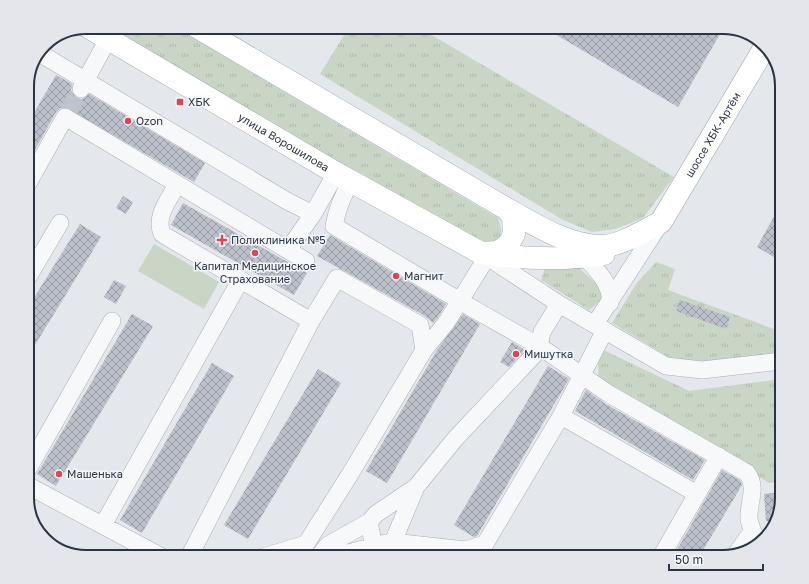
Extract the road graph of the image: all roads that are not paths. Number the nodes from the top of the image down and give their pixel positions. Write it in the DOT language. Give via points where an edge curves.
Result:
graph roads {
  1 [pos="100,34"];
  2 [pos="209,34"];
  3 [pos="108,39"];
  4 [pos="762,52"];
  5 [pos="44,56"];
  6 [pos="83,85"];
  7 [pos="34,173"];
  8 [pos="343,177"];
  9 [pos="177,185"];
  10 [pos="507,209"];
  11 [pos="313,214"];
  12 [pos="661,222"];
  13 [pos="60,223"];
  14 [pos="288,250"];
  15 [pos="583,250"];
  16 [pos="484,255"];
  17 [pos="306,261"];
  18 [pos="34,266"];
  19 [pos="240,281"];
  20 [pos="459,300"];
  21 [pos="610,303"];
  22 [pos="559,304"];
  23 [pos="112,321"];
  24 [pos="311,321"];
  25 [pos="600,327"];
  26 [pos="539,346"];
  27 [pos="424,350"];
  28 [pos="775,362"];
  29 [pos="582,376"];
  30 [pos="561,416"];
  31 [pos="719,456"];
  32 [pos="34,459"];
  33 [pos="416,487"];
  34 [pos="34,489"];
  35 [pos="697,494"];
  36 [pos="369,522"];
  37 [pos="103,525"];
  38 [pos="757,538"];
  39 [pos="755,539"];
  40 [pos="393,542"];
  41 [pos="306,544"];
  42 [pos="741,547"];
  43 [pos="149,550"];
  44 [pos="193,550"];
  45 [pos="286,550"];
  46 [pos="312,550"];
  47 [pos="324,550"];
  48 [pos="375,550"];
  49 [pos="379,550"];
  50 [pos="665,550"];
  1 -- 3 [label="main road, улица Ворошилова"];
  2 -- 10 [label="main road"];
  3 -- 6 [label="street"];
  3 -- 8 [label="main road, улица Ворошилова"];
  4 -- 12 [label="main road, шоссе ХБК-Артём"];
  5 -- 6 [label="street"];
  6 -- 11 [label="street"];
  7 -- 9 [label="street" via="67,115"];
  8 -- 11 [label="street"];
  8 -- 16 [label="main road, улица Ворошилова"];
  8 -- 20 [label="street" via="334,226"];
  9 -- 14 [label="street"];
  9 -- 19 [label="street" via="161,215 159,226 162,234"];
  10 -- 15 [label="main road"];
  10 -- 16 [label="main road" via="513,217 514,234 508,245 498,252"];
  11 -- 14 [label="street"];
  12 -- 15 [label="main road" via="632,237"];
  12 -- 21 [label="street"];
  13 -- 18 [label="street"];
  14 -- 17 [label="street"];
  15 -- 16 [label="main road" via="524,258"];
  15 -- 21 [label="street" via="607,284"];
  16 -- 20 [label="street"];
  16 -- 22 [label="street, улица Ворошилова"];
  19 -- 24 [label="street"];
  19 -- 37 [label="street"];
  20 -- 26 [label="street"];
  20 -- 27 [label="street" via="446,323"];
  21 -- 25 [label="street"];
  22 -- 25 [label="street, улица Ворошилова"];
  22 -- 26 [label="street" via="542,332"];
  23 -- 32 [label="street"];
  24 -- 27 [label="street" via="337,278 420,325"];
  24 -- 44 [label="street"];
  25 -- 28 [label="street, улица Ворошилова" via="666,366 702,370"];
  25 -- 29 [label="street"];
  26 -- 29 [label="street"];
  26 -- 33 [label="street" via="534,355 455,439"];
  27 -- 41 [label="street"];
  29 -- 30 [label="street"];
  29 -- 31 [label="street"];
  30 -- 35 [label="street"];
  30 -- 40 [label="street" via="485,544 465,550"];
  31 -- 35 [label="street"];
  31 -- 38 [label="street" via="747,473 752,480 749,520"];
  33 -- 36 [label="street" via="376,514"];
  33 -- 40 [label="street"];
  34 -- 37 [label="street"];
  35 -- 50 [label="street"];
  36 -- 47 [label="street" via="328,545"];
  36 -- 48 [label="street"];
  37 -- 43 [label="street"];
  39 -- 42 [label="street" via="747,538"];
  40 -- 49 [label="street"];
  41 -- 45 [label="street"];
  41 -- 46 [label="street"];
}
